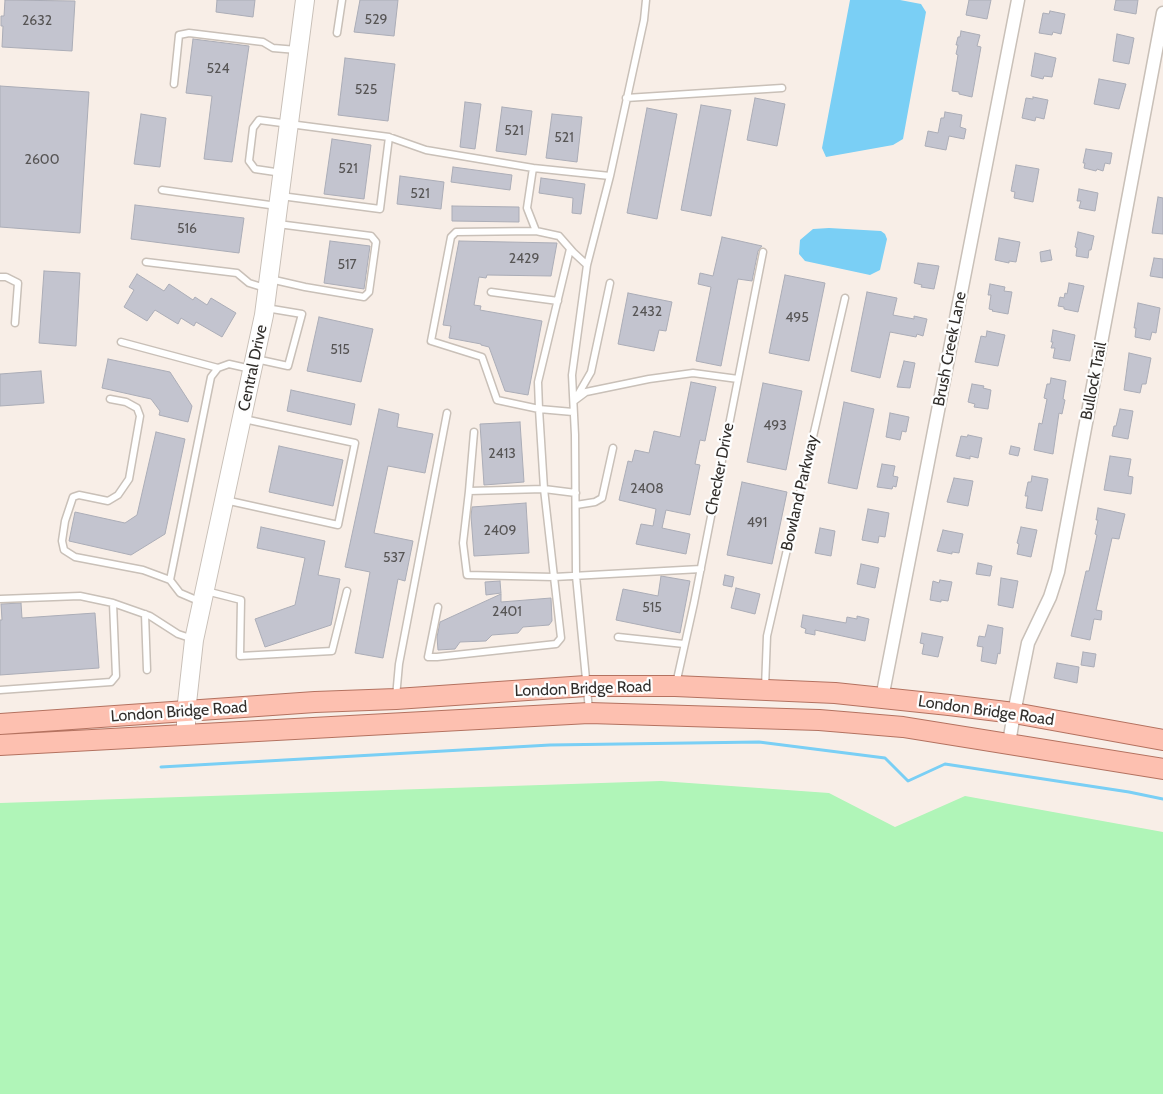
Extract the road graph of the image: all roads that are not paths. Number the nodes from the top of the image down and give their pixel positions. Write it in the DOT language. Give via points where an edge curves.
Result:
graph roads {
  1 [pos="305,0"];
  2 [pos="342,0"];
  3 [pos="646,0"];
  4 [pos="1018,0"];
  5 [pos="1163,13"];
  6 [pos="337,33"];
  7 [pos="299,50"];
  8 [pos="174,84"];
  9 [pos="782,88"];
  10 [pos="626,98"];
  11 [pos="290,124"];
  12 [pos="389,137"];
  13 [pos="533,168"];
  14 [pos="283,173"];
  15 [pos="610,176"];
  16 [pos="162,190"];
  17 [pos="280,201"];
  18 [pos="276,224"];
  19 [pos="536,232"];
  20 [pos="570,249"];
  21 [pos="762,252"];
  22 [pos="146,262"];
  23 [pos="587,265"];
  24 [pos="0,277"];
  25 [pos="610,283"];
  26 [pos="269,284"];
  27 [pos="491,292"];
  28 [pos="844,298"];
  29 [pos="558,301"];
  30 [pos="265,308"];
  31 [pos="14,323"];
  32 [pos="121,342"];
  33 [pos="254,364"];
  34 [pos="218,368"];
  35 [pos="738,378"];
  36 [pos="110,399"];
  37 [pos="574,401"];
  38 [pos="539,409"];
  39 [pos="572,412"];
  40 [pos="447,413"];
  41 [pos="242,418"];
  42 [pos="474,432"];
  43 [pos="613,448"];
  44 [pos="544,489"];
  45 [pos="469,491"];
  46 [pos="576,493"];
  47 [pos="224,500"];
  48 [pos="576,505"];
  49 [pos="700,569"];
  50 [pos="576,576"];
  51 [pos="554,577"];
  52 [pos="170,580"];
  53 [pos="347,591"];
  54 [pos="204,596"];
  55 [pos="0,599"];
  56 [pos="113,603"];
  57 [pos="438,607"];
  58 [pos="145,614"];
  59 [pos="618,636"];
  60 [pos="194,640"];
  61 [pos="684,644"];
  62 [pos="147,670"];
  63 [pos="586,686"];
  64 [pos="675,686"];
  65 [pos="765,689"];
  66 [pos="0,690"];
  67 [pos="396,698"];
  68 [pos="882,698"];
  69 [pos="186,712"];
  70 [pos="589,712"];
  71 [pos="1014,713"];
  72 [pos="0,724"];
  73 [pos="186,734"];
  74 [pos="1163,740"];
  75 [pos="1009,743"];
  76 [pos="0,745"];
  77 [pos="1163,769"];
  1 -- 7 [label="street, Central Drive"];
  2 -- 6 [label="lane"];
  3 -- 10 [label="lane"];
  4 -- 68 [label="street, Brush Creek Lane"];
  5 -- 71 [label="street, Bullock Trail" via="1058,572 1028,642"];
  7 -- 8 [label="lane" via="273,48 263,42 189,33 179,35"];
  7 -- 11 [label="street, Central Drive"];
  9 -- 10 [label="lane"];
  10 -- 15 [label="lane"];
  11 -- 12 [label="lane"];
  11 -- 14 [label="street, Central Drive"];
  11 -- 14 [label="lane" via="259,120 253,128 249,161 255,169"];
  12 -- 13 [label="lane" via="426,150"];
  12 -- 17 [label="lane" via="380,209"];
  13 -- 15 [label="lane"];
  13 -- 19 [label="lane" via="527,208"];
  14 -- 17 [label="street, Central Drive"];
  15 -- 23 [label="lane"];
  16 -- 17 [label="lane"];
  17 -- 18 [label="street, Central Drive"];
  18 -- 26 [label="street, Central Drive"];
  18 -- 26 [label="lane" via="371,236 376,242 369,292 364,297"];
  19 -- 20 [label="lane" via="559,236"];
  19 -- 38 [label="lane" via="456,232 451,237 431,341 482,358 497,400"];
  20 -- 23 [label="lane"];
  20 -- 29 [label="lane"];
  21 -- 35 [label="lane, Checker Drive"];
  22 -- 26 [label="lane" via="237,273 249,283"];
  23 -- 37 [label="lane" via="572,375"];
  24 -- 31 [label="lane" via="18,283"];
  25 -- 37 [label="lane" via="591,372"];
  26 -- 30 [label="street, Central Drive"];
  27 -- 29 [label="lane"];
  28 -- 65 [label="lane, Bowland Parkway" via="767,636"];
  29 -- 38 [label="lane" via="538,382"];
  30 -- 33 [label="street, Central Drive"];
  30 -- 33 [label="lane" via="302,314 288,366"];
  32 -- 34 [label="lane"];
  33 -- 34 [label="lane" via="229,364"];
  33 -- 41 [label="street, Central Drive"];
  34 -- 52 [label="lane" via="212,378"];
  35 -- 37 [label="lane" via="693,373 649,379 586,392"];
  35 -- 49 [label="lane, Checker Drive"];
  36 -- 52 [label="lane" via="137,408 140,416 129,478 118,495 108,501 79,495 72,497 62,541 64,550 75,557 143,570"];
  37 -- 39 [label="lane"];
  38 -- 39 [label="lane"];
  38 -- 44 [label="lane"];
  39 -- 46 [label="lane"];
  40 -- 67 [label="lane" via="398,664"];
  41 -- 47 [label="street, Central Drive"];
  41 -- 47 [label="lane" via="355,443 340,516 338,525"];
  42 -- 45 [label="lane"];
  43 -- 48 [label="lane" via="602,498"];
  44 -- 45 [label="lane"];
  44 -- 46 [label="lane"];
  44 -- 51 [label="lane"];
  45 -- 51 [label="lane" via="463,543 467,575"];
  46 -- 48 [label="lane"];
  47 -- 54 [label="street, Central Drive"];
  48 -- 50 [label="lane"];
  49 -- 50 [label="lane"];
  49 -- 61 [label="lane, Checker Drive"];
  50 -- 51 [label="lane"];
  50 -- 63 [label="lane"];
  51 -- 57 [label="lane" via="561,638 556,644 428,657"];
  52 -- 54 [label="lane" via="180,593"];
  53 -- 54 [label="lane" via="332,651 240,656 241,600"];
  54 -- 60 [label="street, Central Drive"];
  55 -- 56 [label="lane" via="80,596"];
  56 -- 58 [label="lane"];
  56 -- 66 [label="lane" via="116,676 112,682"];
  58 -- 60 [label="lane"];
  58 -- 62 [label="lane"];
  59 -- 61 [label="lane"];
  60 -- 69 [label="street, Central Drive"];
  61 -- 64 [label="lane, Checker Drive"];
  63 -- 64 [label="main road, London Bridge Road"];
  63 -- 67 [label="main road, London Bridge Road"];
  63 -- 70 [label="lane"];
  64 -- 65 [label="main road, London Bridge Road"];
  65 -- 68 [label="main road, London Bridge Road"];
  67 -- 69 [label="main road, London Bridge Road"];
  68 -- 71 [label="main road, London Bridge Road"];
  69 -- 72 [label="main road, London Bridge Road"];
  69 -- 73 [label="street, Central Drive"];
  70 -- 73 [label="main road, London Bridge Road"];
  70 -- 75 [label="main road, London Bridge Road" via="819,720 903,727"];
  71 -- 74 [label="main road, London Bridge Road"];
  71 -- 75 [label="street, Bullock Trail"];
  73 -- 76 [label="main road, London Bridge Road"];
  75 -- 77 [label="main road, London Bridge Road"];
}
